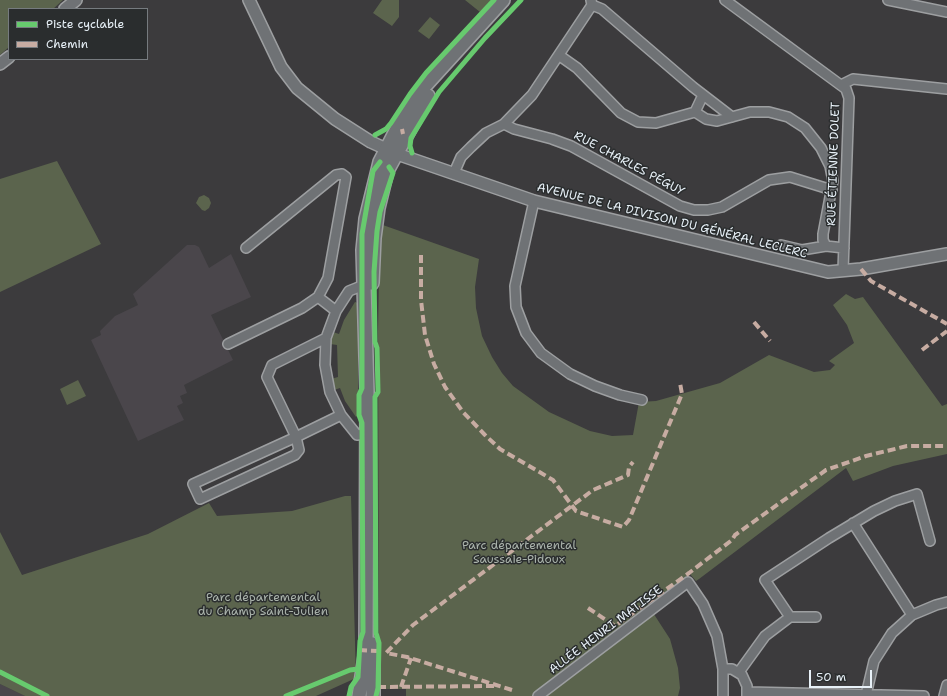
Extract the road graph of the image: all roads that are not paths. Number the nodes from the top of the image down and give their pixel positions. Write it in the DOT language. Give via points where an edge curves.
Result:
graph roads {
  1 [pos="76,0"];
  2 [pos="249,0"];
  3 [pos="503,0"];
  4 [pos="511,0"];
  5 [pos="725,0"];
  6 [pos="888,0"];
  7 [pos="591,2"];
  8 [pos="66,8"];
  9 [pos="947,12"];
  10 [pos="560,56"];
  11 [pos="841,85"];
  12 [pos="947,89"];
  13 [pos="703,95"];
  14 [pos="696,112"];
  15 [pos="732,117"];
  16 [pos="504,124"];
  17 [pos="392,151"];
  18 [pos="454,173"];
  19 [pos="832,190"];
  20 [pos="534,201"];
  21 [pos="781,245"];
  22 [pos="826,246"];
  23 [pos="246,248"];
  24 [pos="844,248"];
  25 [pos="947,254"];
  26 [pos="843,271"];
  27 [pos="368,289"];
  28 [pos="318,297"];
  29 [pos="336,311"];
  30 [pos="326,338"];
  31 [pos="228,344"];
  32 [pos="642,400"];
  33 [pos="341,415"];
  34 [pos="372,416"];
  35 [pos="366,434"];
  36 [pos="296,437"];
  37 [pos="853,523"];
  38 [pos="930,541"];
  39 [pos="947,602"];
  40 [pos="912,615"];
  41 [pos="790,617"];
  42 [pos="816,617"];
  43 [pos="723,669"];
  44 [pos="739,672"];
  45 [pos="947,685"];
  46 [pos="748,694"];
  47 [pos="866,695"];
  48 [pos="359,696"];
  49 [pos="373,696"];
  50 [pos="538,696"];
  51 [pos="724,696"];
  52 [pos="924,696"];
  53 [pos="944,696"];
  1 -- 8 [label="street"];
  2 -- 17 [label="street, AVENUE DE LA DIVISON DU GÉNÉRAL LECLERC" via="281,67 297,88 334,119 371,142"];
  3 -- 17 [label="main road" via="423,88"];
  4 -- 17 [label="main road" via="436,84 405,135"];
  5 -- 11 [label="street, RUE ÉTIENNE DOLET"];
  6 -- 9 [label="street"];
  7 -- 10 [label="street"];
  7 -- 13 [label="street"];
  10 -- 14 [label="street" via="577,68 621,113 638,122 656,122"];
  10 -- 16 [label="street" via="532,95"];
  11 -- 12 [label="street" via="853,79"];
  11 -- 24 [label="street, RUE ÉTIENNE DOLET" via="846,89 849,98"];
  13 -- 14 [label="street"];
  13 -- 15 [label="street"];
  14 -- 15 [label="street" via="706,119 717,121"];
  15 -- 19 [label="street" via="750,112 769,112 788,117 805,128 821,148 830,166"];
  16 -- 18 [label="street" via="486,133 471,147 461,158"];
  16 -- 19 [label="street, RUE CHARLES PÉGUY" via="571,146 680,206 694,210 722,207 769,180 790,177"];
  17 -- 18 [label="street, AVENUE DE LA DIVISON DU GÉNÉRAL LECLERC"];
  17 -- 27 [label="main road" via="378,208"];
  18 -- 20 [label="street, AVENUE DE LA DIVISON DU GÉNÉRAL LECLERC"];
  19 -- 22 [label="street" via="823,234"];
  20 -- 26 [label="street, AVENUE DE LA DIVISON DU GÉNÉRAL LECLERC" via="822,270"];
  20 -- 32 [label="street" via="515,286 516,307 526,333 541,353 570,374 614,393"];
  21 -- 22 [label="street" via="802,250"];
  22 -- 24 [label="street"];
  23 -- 28 [label="street" via="336,175 342,174 346,177 328,278"];
  24 -- 26 [label="street, RUE ÉTIENNE DOLET"];
  25 -- 26 [label="street, AVENUE DE LA DIVISON DU GÉNÉRAL LECLERC"];
  27 -- 29 [label="street" via="349,291"];
  27 -- 34 [label="main road" via="372,340"];
  27 -- 35 [label="main road"];
  28 -- 29 [label="street"];
  28 -- 31 [label="street" via="302,308"];
  29 -- 30 [label="street"];
  30 -- 33 [label="street" via="325,365 330,392"];
  30 -- 36 [label="street" via="272,365 267,377"];
  33 -- 35 [label="street" via="357,435"];
  33 -- 36 [label="street"];
  34 -- 35 [label="main road" via="370,429"];
  34 -- 49 [label="main road"];
  35 -- 48 [label="main road" via="366,650"];
  36 -- 36 [label="street" via="193,484 200,499 295,455 299,450"];
  37 -- 38 [label="street" via="895,501 917,494"];
  37 -- 40 [label="street"];
  37 -- 41 [label="street" via="765,580"];
  39 -- 40 [label="street"];
  40 -- 47 [label="street" via="892,633 874,661"];
  41 -- 42 [label="street"];
  41 -- 44 [label="street" via="765,636"];
  43 -- 44 [label="street"];
  43 -- 50 [label="street, ALLÉE HENRI MATISSE" via="717,636 703,604 688,582"];
  43 -- 51 [label="street"];
  44 -- 46 [label="street" via="745,679"];
  45 -- 53 [label="street"];
  46 -- 47 [label="street"];
  47 -- 52 [label="street"];
}
